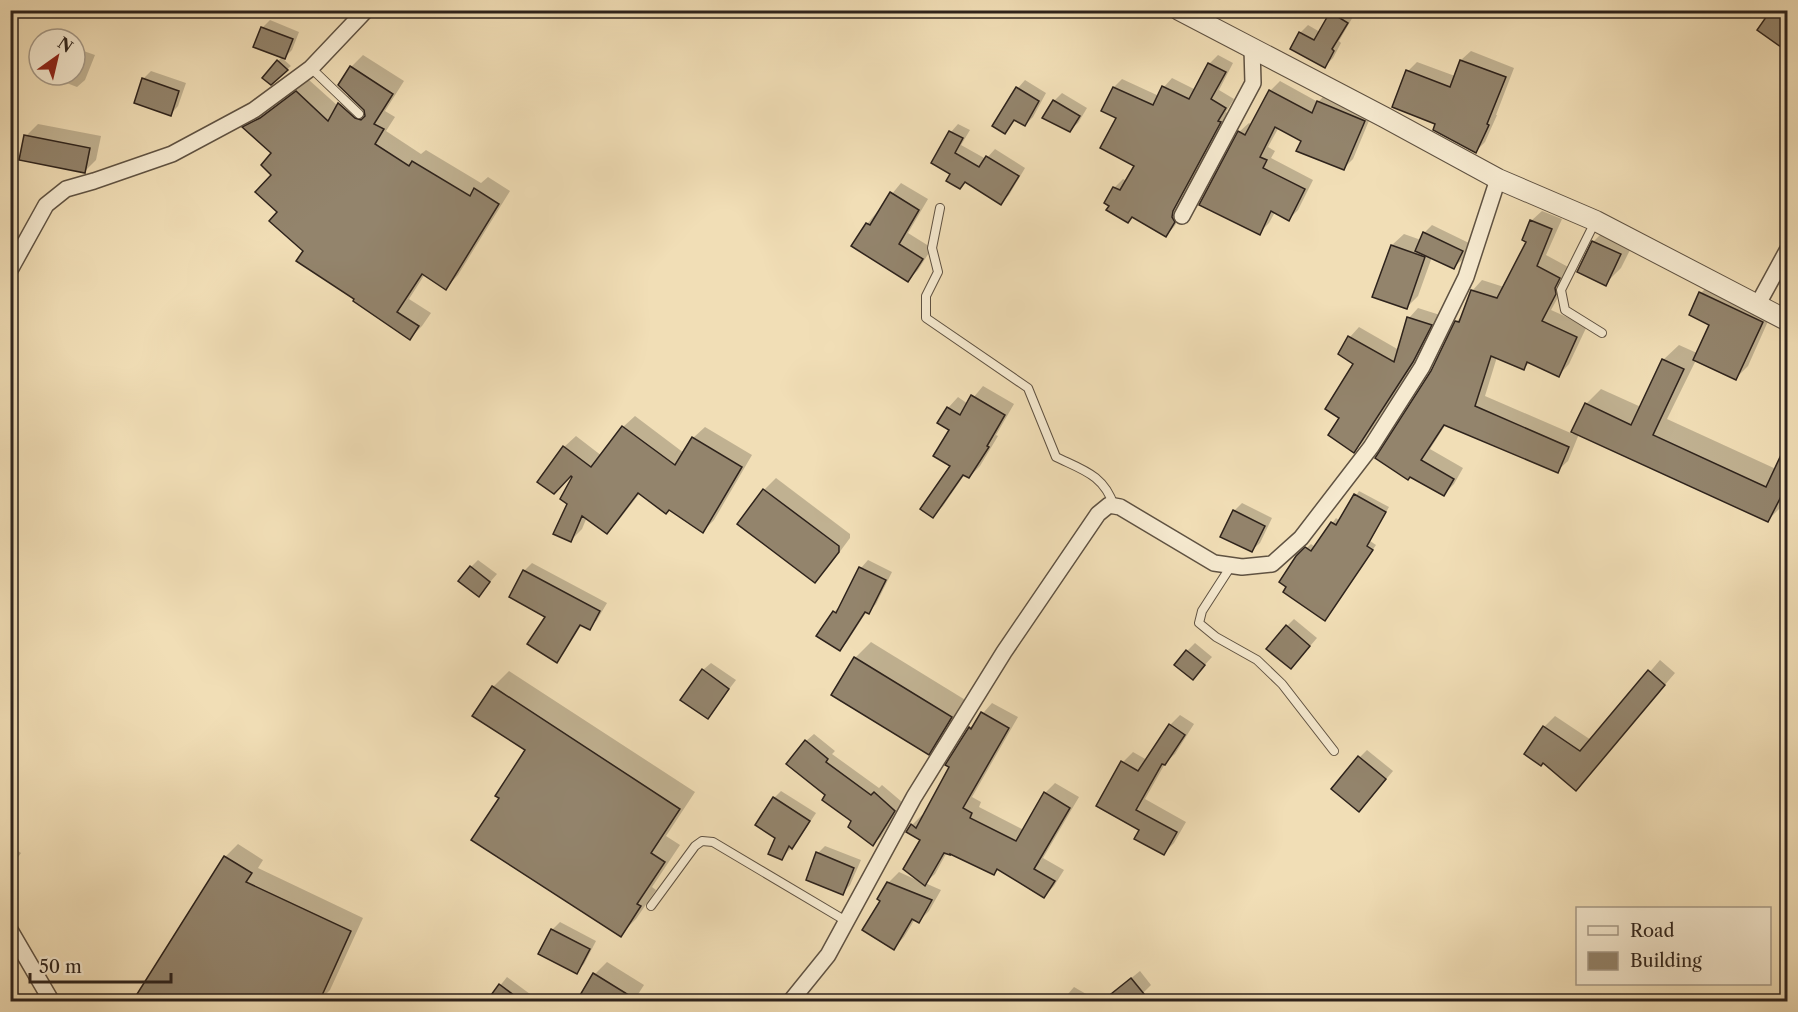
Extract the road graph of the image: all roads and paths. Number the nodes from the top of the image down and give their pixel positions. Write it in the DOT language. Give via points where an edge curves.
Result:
graph roads {
  1 [pos="366,10"];
  2 [pos="1179,10"];
  3 [pos="1252,48"];
  4 [pos="311,68"];
  5 [pos="358,114"];
  6 [pos="1498,178"];
  7 [pos="940,208"];
  8 [pos="1182,216"];
  9 [pos="1596,221"];
  10 [pos="1788,249"];
  11 [pos="10,270"];
  12 [pos="1758,304"];
  13 [pos="1788,321"];
  14 [pos="1602,333"];
  15 [pos="1114,506"];
  16 [pos="1231,566"];
  17 [pos="1334,751"];
  18 [pos="651,906"];
  19 [pos="846,921"];
  20 [pos="10,930"];
  21 [pos="52,1002"];
  22 [pos="790,1002"];
  1 -- 4 [label="street"];
  2 -- 3 [label="street"];
  3 -- 6 [label="street"];
  3 -- 8 [label="street" via="1253,83"];
  4 -- 5 [label="lane"];
  4 -- 11 [label="street" via="254,110 172,154 66,189 46,205"];
  6 -- 9 [label="street"];
  6 -- 16 [label="street" via="1466,278 1422,367 1371,447 1301,538 1272,564"];
  7 -- 15 [label="lane" via="932,248 938,272 926,296 926,318 1028,388 1056,458 1094,476 1109,492"];
  9 -- 12 [label="street"];
  9 -- 14 [label="lane" via="1561,290 1564,310"];
  10 -- 12 [label="street"];
  12 -- 13 [label="street"];
  15 -- 16 [label="street" via="1214,563"];
  15 -- 19 [label="street" via="1109,505 1098,514 1004,652 914,797"];
  16 -- 17 [label="lane" via="1202,611 1199,623 1257,660 1282,684"];
  18 -- 19 [label="lane" via="702,841 713,842"];
  19 -- 22 [label="street" via="828,955"];
  20 -- 21 [label="street"];
}
